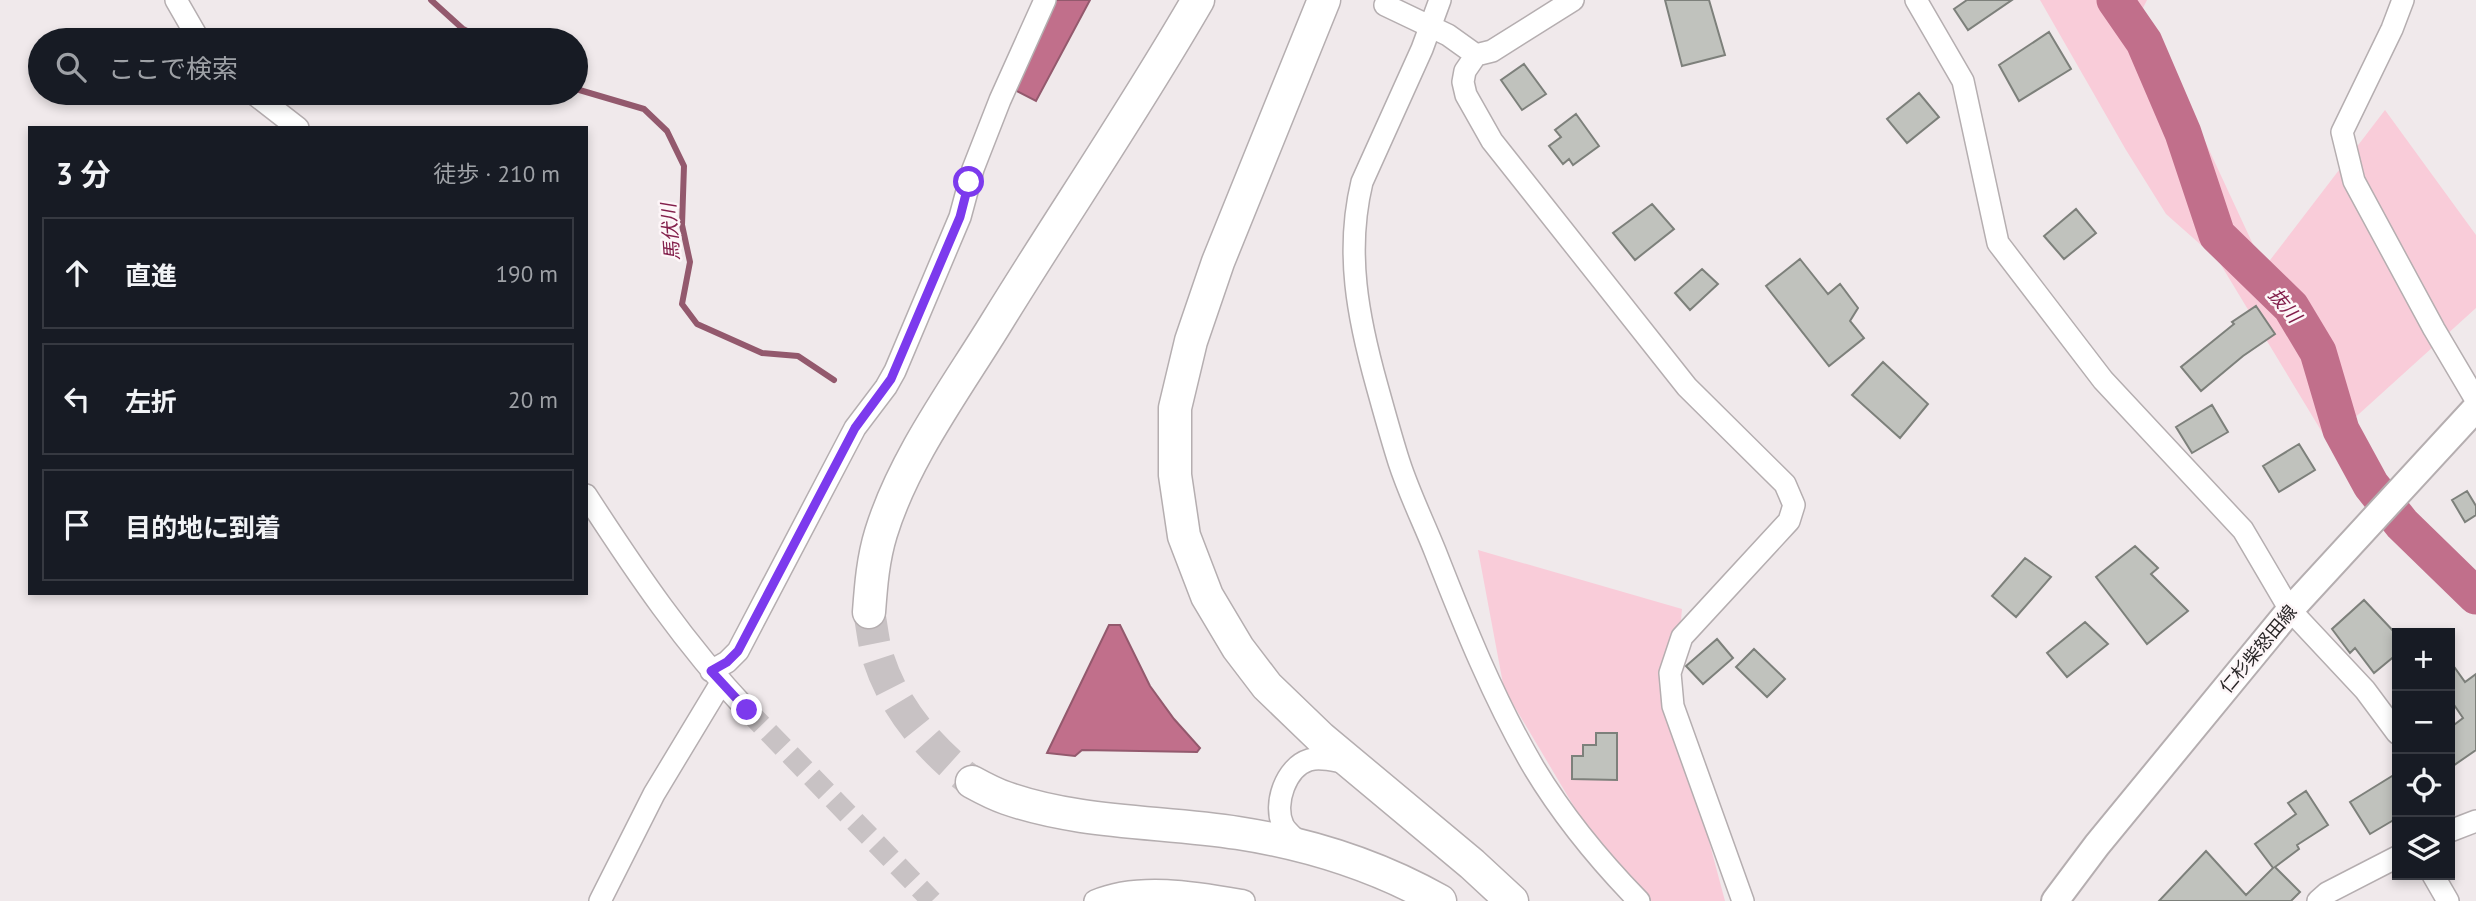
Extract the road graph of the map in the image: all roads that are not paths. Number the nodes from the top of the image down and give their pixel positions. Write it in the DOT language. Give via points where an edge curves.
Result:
graph roads {
  1 [pos="176,0"];
  2 [pos="1045,0"];
  3 [pos="1198,0"];
  4 [pos="1324,0"];
  5 [pos="1440,0"];
  6 [pos="1573,0"];
  7 [pos="1916,0"];
  8 [pos="2403,0"];
  9 [pos="1385,5"];
  10 [pos="1430,27"];
  11 [pos="192,28"];
  12 [pos="1476,55"];
  13 [pos="268,105"];
  14 [pos="295,126"];
  15 [pos="2476,400"];
  16 [pos="2476,408"];
  17 [pos="588,498"];
  18 [pos="2290,610"];
  19 [pos="869,612"];
  20 [pos="716,677"];
  21 [pos="747,710"];
  22 [pos="2392,726"];
  23 [pos="1353,765"];
  24 [pos="972,782"];
  25 [pos="1303,846"];
  26 [pos="2392,860"];
  27 [pos="2437,880"];
  28 [pos="600,901"];
  29 [pos="1095,901"];
  30 [pos="1244,901"];
  31 [pos="1440,901"];
  32 [pos="1512,901"];
  33 [pos="1639,901"];
  34 [pos="1743,901"];
  35 [pos="2055,901"];
  36 [pos="2318,901"];
  37 [pos="2448,901"];
  1 -- 11 [label="street"];
  2 -- 20 [label="street" via="1000,100 960,217 891,379 855,428 738,651"];
  3 -- 19 [label="highway" via="916,454 881,533 871,572"];
  4 -- 23 [label="highway" via="1218,262 1191,341 1175,408 1175,475 1184,537 1207,596 1238,648 1267,686"];
  5 -- 10 [label="street"];
  6 -- 12 [label="street" via="1492,51"];
  7 -- 18 [label="street" via="1963,81 1998,243 2103,380 2243,530"];
  8 -- 15 [label="street" via="2342,132 2354,181"];
  9 -- 10 [label="street"];
  10 -- 12 [label="street"];
  10 -- 33 [label="street" via="1358,200 1354,281 1365,344 1408,485 1501,705 1548,789"];
  12 -- 34 [label="street" via="1463,82 1492,141 1687,387 1785,484 1794,505 1789,522 1682,637 1670,673 1673,706"];
  13 -- 14 [label="street"];
  16 -- 18 [label="main road, 仁杉柴怒田線"];
  17 -- 20 [label="street" via="648,590"];
  18 -- 22 [label="street" via="2365,690"];
  18 -- 35 [label="main road, 仁杉柴怒田線"];
  20 -- 21 [label="street"];
  20 -- 28 [label="street"];
  23 -- 25 [label="street" via="1307,760 1289,776 1279,801 1283,826"];
  23 -- 32 [label="highway"];
  24 -- 25 [label="highway" via="1004,798 1047,810 1238,833"];
  25 -- 31 [label="highway" via="1380,872"];
  26 -- 36 [label="street"];
  27 -- 37 [label="street"];
  29 -- 30 [label="street" via="1153,892"];
}
